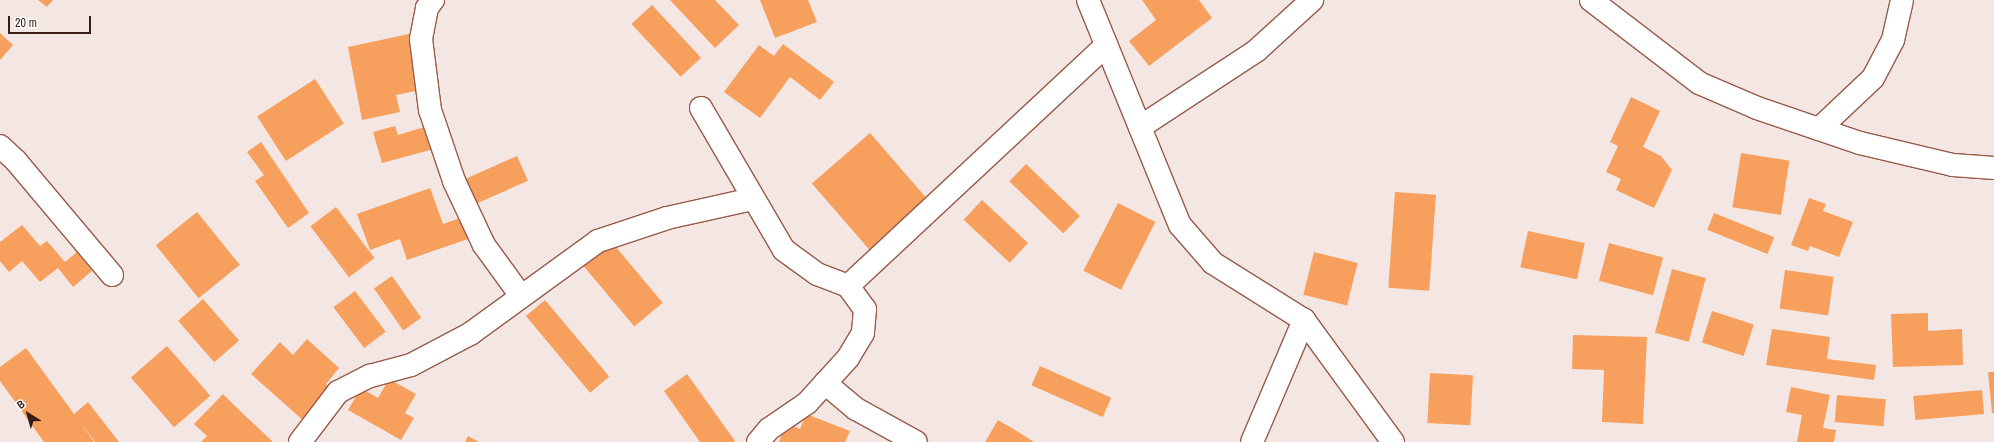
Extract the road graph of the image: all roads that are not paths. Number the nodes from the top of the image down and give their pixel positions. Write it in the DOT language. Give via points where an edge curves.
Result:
graph roads {
  1 [pos="433,0"];
  2 [pos="1088,0"];
  3 [pos="1312,0"];
  4 [pos="1591,0"];
  5 [pos="1902,0"];
  6 [pos="1106,45"];
  7 [pos="701,108"];
  8 [pos="1140,127"];
  9 [pos="1819,129"];
  10 [pos="0,146"];
  11 [pos="1994,168"];
  12 [pos="753,199"];
  13 [pos="112,275"];
  14 [pos="848,286"];
  15 [pos="522,296"];
  16 [pos="1304,320"];
  17 [pos="825,383"];
  18 [pos="300,442"];
  19 [pos="758,442"];
  20 [pos="916,442"];
  21 [pos="1252,442"];
  22 [pos="1393,442"];
  1 -- 15 [label="street" via="427,8 421,39 430,110 454,181 481,238"];
  2 -- 6 [label="street"];
  3 -- 8 [label="street" via="1256,51"];
  4 -- 9 [label="street" via="1699,83 1757,108"];
  5 -- 9 [label="street" via="1893,40 1873,78"];
  6 -- 8 [label="street"];
  6 -- 14 [label="street"];
  7 -- 12 [label="street"];
  8 -- 16 [label="street" via="1180,225 1213,263"];
  9 -- 11 [label="street" via="1860,143 1953,165"];
  10 -- 13 [label="street" via="16,161"];
  12 -- 14 [label="street" via="784,250 817,274"];
  12 -- 15 [label="street" via="668,218 598,241"];
  14 -- 17 [label="street" via="865,309 863,333 848,358"];
  15 -- 18 [label="street" via="470,334 411,365 370,376 338,392"];
  16 -- 21 [label="street"];
  16 -- 22 [label="street"];
  17 -- 19 [label="street"];
  17 -- 20 [label="street" via="856,409"];
}
